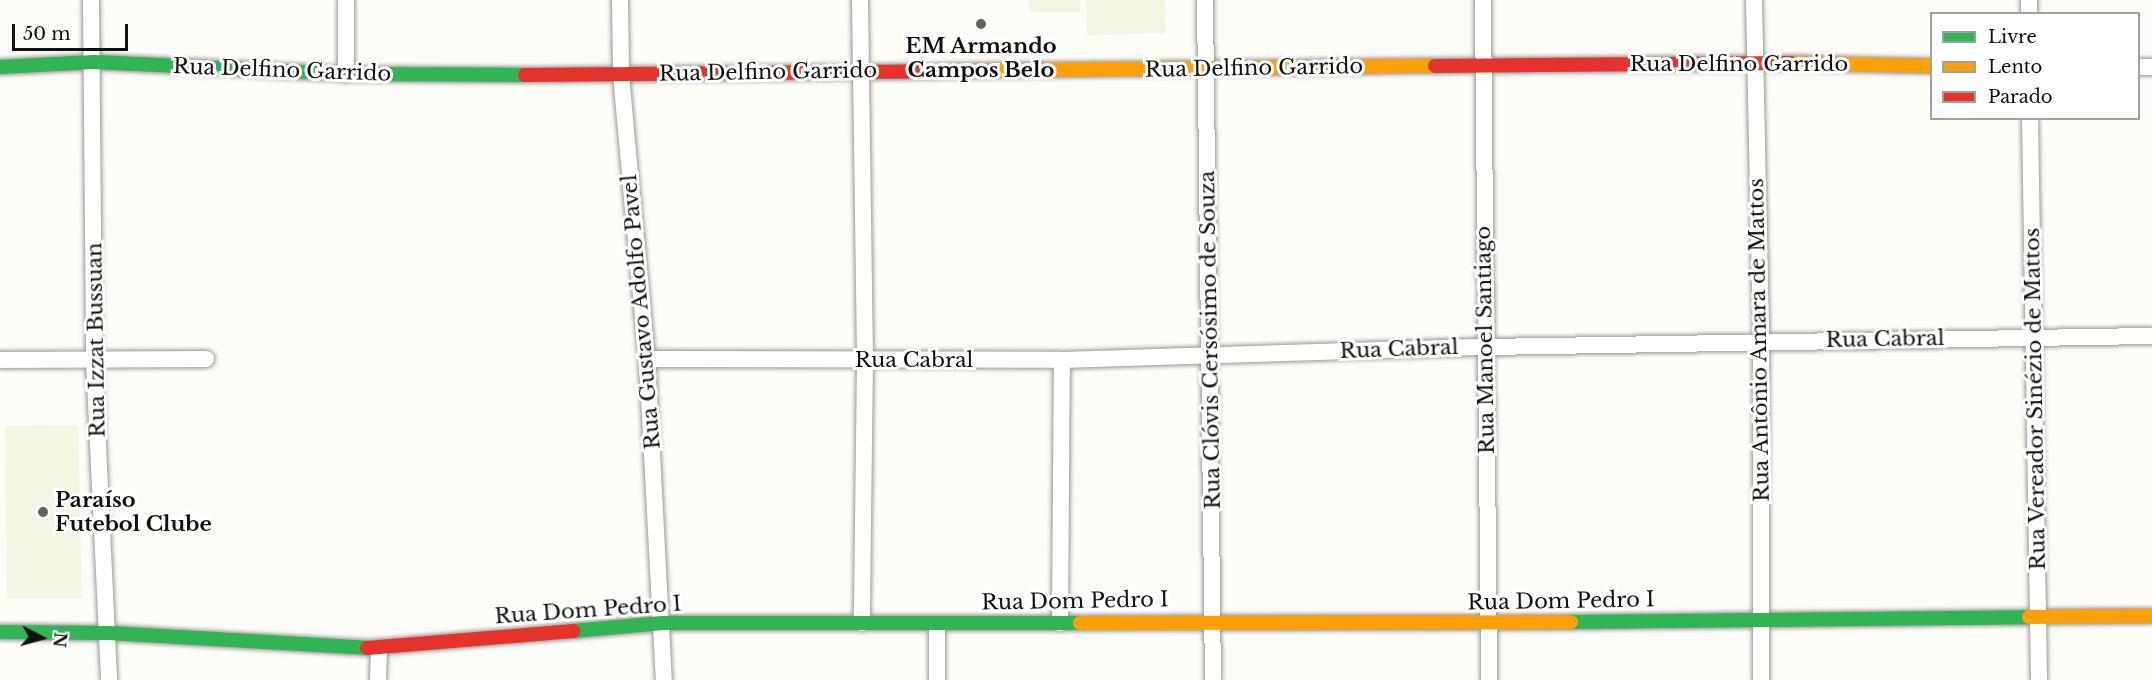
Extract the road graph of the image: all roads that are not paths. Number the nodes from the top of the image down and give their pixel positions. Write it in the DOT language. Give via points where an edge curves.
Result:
graph roads {
  1 [pos="92,0"];
  2 [pos="346,0"];
  3 [pos="620,0"];
  4 [pos="860,0"];
  5 [pos="1205,0"];
  6 [pos="1483,0"];
  7 [pos="1754,0"];
  8 [pos="94,62"];
  9 [pos="1755,62"];
  10 [pos="1483,65"];
  11 [pos="1930,66"];
  12 [pos="0,67"];
  13 [pos="1206,68"];
  14 [pos="862,70"];
  15 [pos="346,74"];
  16 [pos="621,75"];
  17 [pos="2030,120"];
  18 [pos="2034,336"];
  19 [pos="2152,336"];
  20 [pos="1761,341"];
  21 [pos="1486,346"];
  22 [pos="1210,354"];
  23 [pos="206,359"];
  24 [pos="647,359"];
  25 [pos="0,360"];
  26 [pos="94,360"];
  27 [pos="865,360"];
  28 [pos="1062,360"];
  29 [pos="2152,616"];
  30 [pos="2039,617"];
  31 [pos="1760,619"];
  32 [pos="1213,621"];
  33 [pos="663,623"];
  34 [pos="862,623"];
  35 [pos="1060,623"];
  36 [pos="1488,623"];
  37 [pos="937,624"];
  38 [pos="0,632"];
  39 [pos="109,633"];
  40 [pos="379,649"];
  41 [pos="109,680"];
  42 [pos="378,680"];
  43 [pos="664,680"];
  44 [pos="937,680"];
  45 [pos="1213,680"];
  46 [pos="1489,680"];
  47 [pos="1761,680"];
  48 [pos="2039,680"];
  1 -- 8 [label="street, Rua Izzat Bussuan"];
  2 -- 15 [label="street"];
  3 -- 16 [label="street, Rua Gustavo Adolfo Pavel"];
  4 -- 14 [label="street"];
  5 -- 13 [label="street, Rua Clóvis Cersósimo de Souza"];
  6 -- 10 [label="street, Rua Manoel Santiago"];
  7 -- 9 [label="street, Rua Antônio Amara de Mattos"];
  8 -- 12 [label="street, Rua Delfino Garrido"];
  8 -- 15 [label="street, Rua Delfino Garrido"];
  8 -- 26 [label="street, Rua Izzat Bussuan"];
  9 -- 10 [label="street, Rua Delfino Garrido"];
  9 -- 11 [label="street, Rua Delfino Garrido"];
  9 -- 20 [label="street, Rua Antônio Amara de Mattos"];
  10 -- 13 [label="street, Rua Delfino Garrido"];
  10 -- 21 [label="street, Rua Manoel Santiago"];
  13 -- 14 [label="street, Rua Delfino Garrido"];
  13 -- 22 [label="street, Rua Clóvis Cersósimo de Souza"];
  14 -- 16 [label="street, Rua Delfino Garrido"];
  14 -- 27 [label="street"];
  15 -- 16 [label="street, Rua Delfino Garrido"];
  16 -- 24 [label="street, Rua Gustavo Adolfo Pavel"];
  17 -- 18 [label="street, Rua Vereador Sinézio de Mattos"];
  18 -- 19 [label="street, Rua Cabral"];
  18 -- 20 [label="street, Rua Cabral"];
  18 -- 30 [label="street, Rua Vereador Sinézio de Mattos"];
  20 -- 21 [label="street, Rua Cabral"];
  20 -- 31 [label="street, Rua Antônio Amara de Mattos"];
  21 -- 22 [label="street, Rua Cabral"];
  21 -- 36 [label="street, Rua Manoel Santiago"];
  22 -- 28 [label="street, Rua Cabral"];
  22 -- 32 [label="street, Rua Clóvis Cersósimo de Souza"];
  23 -- 26 [label="street"];
  24 -- 27 [label="street, Rua Cabral"];
  24 -- 33 [label="street, Rua Gustavo Adolfo Pavel"];
  25 -- 26 [label="street"];
  26 -- 39 [label="street, Rua Izzat Bussuan"];
  27 -- 28 [label="street, Rua Cabral"];
  27 -- 34 [label="street"];
  28 -- 35 [label="street"];
  29 -- 30 [label="street, Rua Dom Pedro I"];
  30 -- 31 [label="street, Rua Dom Pedro I"];
  30 -- 48 [label="street, Rua Vereador Sinézio de Mattos"];
  31 -- 36 [label="street, Rua Dom Pedro I"];
  31 -- 47 [label="street, Rua Antônio Amara de Mattos"];
  32 -- 35 [label="street, Rua Dom Pedro I"];
  32 -- 36 [label="street, Rua Dom Pedro I"];
  32 -- 45 [label="street, Rua Clóvis Cersósimo de Souza"];
  33 -- 34 [label="street, Rua Dom Pedro I"];
  33 -- 40 [label="street, Rua Dom Pedro I"];
  33 -- 43 [label="street, Rua Gustavo Adolfo Pavel"];
  34 -- 37 [label="street, Rua Dom Pedro I"];
  35 -- 37 [label="street, Rua Dom Pedro I"];
  36 -- 46 [label="street, Rua Manoel Santiago"];
  37 -- 44 [label="street"];
  38 -- 39 [label="street, Rua Dom Pedro I"];
  39 -- 40 [label="street, Rua Dom Pedro I"];
  39 -- 41 [label="street, Rua Izzat Bussuan"];
  40 -- 42 [label="street"];
}
